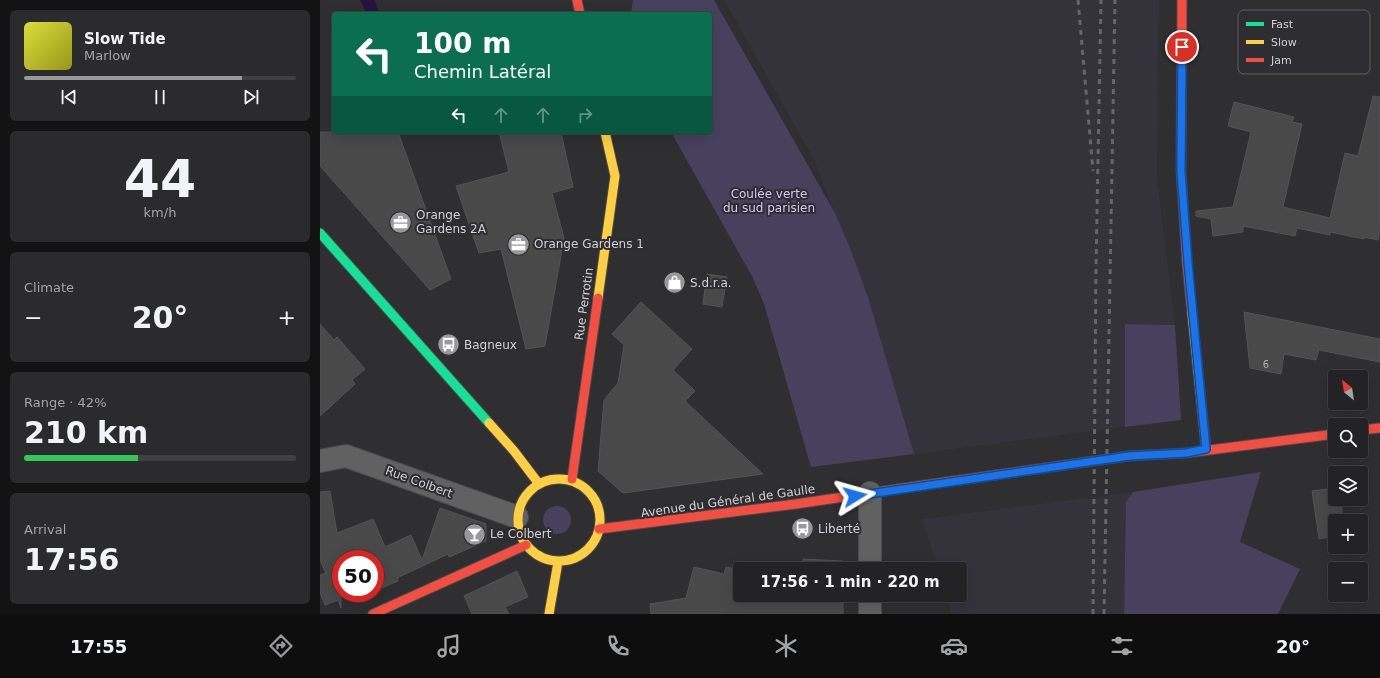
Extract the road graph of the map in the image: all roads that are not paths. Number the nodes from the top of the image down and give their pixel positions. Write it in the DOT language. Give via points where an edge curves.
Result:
graph roads {
  1 [pos="577,0"];
  2 [pos="1182,0"];
  3 [pos="580,12"];
  4 [pos="605,134"];
  5 [pos="320,233"];
  6 [pos="1380,428"];
  7 [pos="1368,429"];
  8 [pos="1328,435"];
  9 [pos="1206,449"];
  10 [pos="320,461"];
  11 [pos="572,479"];
  12 [pos="539,484"];
  13 [pos="870,493"];
  14 [pos="517,517"];
  15 [pos="599,529"];
  16 [pos="526,545"];
  17 [pos="558,562"];
  18 [pos="870,562"];
  19 [pos="870,602"];
  20 [pos="373,614"];
  21 [pos="549,614"];
  22 [pos="870,614"];
  1 -- 3 [label="main road"];
  2 -- 9 [label="main road" via="1181,171"];
  4 -- 11 [label="main road, Rue Perrotin" via="615,176"];
  5 -- 12 [label="main road" via="509,445"];
  6 -- 7 [label="main road"];
  8 -- 9 [label="main road, Avenue du Général de Gaulle"];
  9 -- 13 [label="main road, Avenue du Général de Gaulle, bridge" via="1186,453 1129,456"];
  10 -- 14 [label="street, Rue Colbert" via="346,456"];
  11 -- 12 [label="main road" via="550,479"];
  11 -- 15 [label="main road" via="586,488 595,499 600,513"];
  12 -- 14 [label="main road" via="528,492 520,504"];
  13 -- 15 [label="main road, Avenue du Général de Gaulle"];
  13 -- 18 [label="street"];
  14 -- 16 [label="main road" via="520,537"];
  15 -- 17 [label="main road" via="586,551 570,560"];
  16 -- 17 [label="main road" via="538,556"];
  16 -- 20 [label="main road"];
  17 -- 21 [label="main road"];
  19 -- 22 [label="street"];
}
